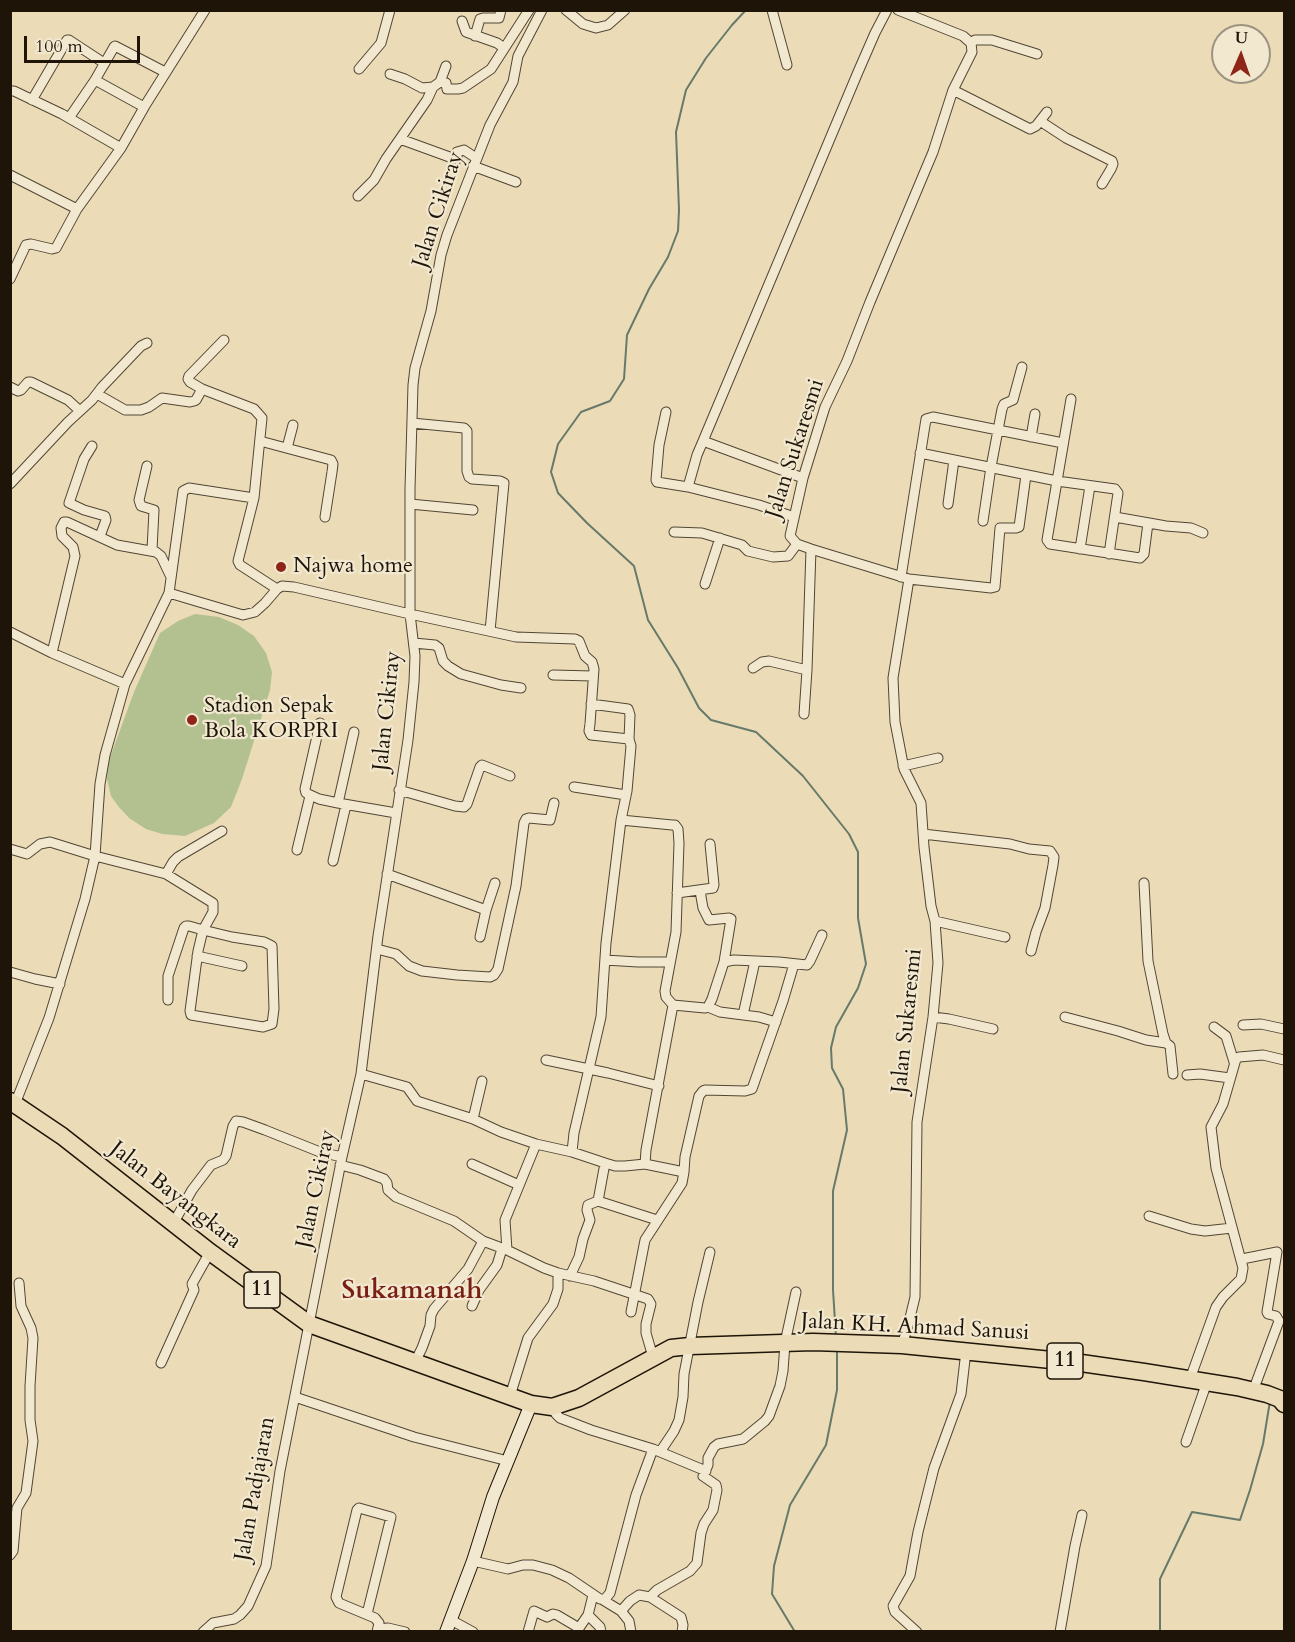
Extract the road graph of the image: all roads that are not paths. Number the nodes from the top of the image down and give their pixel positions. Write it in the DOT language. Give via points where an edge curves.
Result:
graph roads {
  1 [pos="205,10"];
  2 [pos="390,10"];
  3 [pos="501,10"];
  4 [pos="529,10"];
  5 [pos="542,10"];
  6 [pos="566,10"];
  7 [pos="626,10"];
  8 [pos="887,10"];
  9 [pos="898,10"];
  10 [pos="773,15"];
  11 [pos="462,21"];
  12 [pos="475,36"];
  13 [pos="971,43"];
  14 [pos="504,48"];
  15 [pos="1037,54"];
  16 [pos="104,63"];
  17 [pos="787,65"];
  18 [pos="446,66"];
  19 [pos="360,69"];
  20 [pos="165,72"];
  21 [pos="390,74"];
  22 [pos="95,80"];
  23 [pos="441,85"];
  24 [pos="953,90"];
  25 [pos="10,91"];
  26 [pos="32,100"];
  27 [pos="144,107"];
  28 [pos="1047,112"];
  29 [pos="69,118"];
  30 [pos="1040,121"];
  31 [pos="400,139"];
  32 [pos="121,148"];
  33 [pos="474,162"];
  34 [pos="10,175"];
  35 [pos="516,182"];
  36 [pos="1102,184"];
  37 [pos="358,196"];
  38 [pos="77,209"];
  39 [pos="10,253"];
  40 [pos="20,258"];
  41 [pos="10,279"];
  42 [pos="224,340"];
  43 [pos="147,343"];
  44 [pos="1022,367"];
  45 [pos="10,387"];
  46 [pos="202,389"];
  47 [pos="97,394"];
  48 [pos="1071,399"];
  49 [pos="80,411"];
  50 [pos="666,412"];
  51 [pos="1035,414"];
  52 [pos="412,423"];
  53 [pos="293,425"];
  54 [pos="999,430"];
  55 [pos="1031,436"];
  56 [pos="260,441"];
  57 [pos="703,441"];
  58 [pos="1063,443"];
  59 [pos="92,446"];
  60 [pos="287,448"];
  61 [pos="920,453"];
  62 [pos="954,460"];
  63 [pos="147,466"];
  64 [pos="990,467"];
  65 [pos="1026,475"];
  66 [pos="803,478"];
  67 [pos="1057,481"];
  68 [pos="10,484"];
  69 [pos="1090,486"];
  70 [pos="688,487"];
  71 [pos="254,498"];
  72 [pos="410,504"];
  73 [pos="948,504"];
  74 [pos="473,510"];
  75 [pos="325,517"];
  76 [pos="794,517"];
  77 [pos="1115,517"];
  78 [pos="983,521"];
  79 [pos="1148,523"];
  80 [pos="674,531"];
  81 [pos="1203,532"];
  82 [pos="100,536"];
  83 [pos="720,538"];
  84 [pos="797,543"];
  85 [pos="811,549"];
  86 [pos="1080,549"];
  87 [pos="152,550"];
  88 [pos="1109,554"];
  89 [pos="170,575"];
  90 [pos="905,578"];
  91 [pos="705,585"];
  92 [pos="277,589"];
  93 [pos="169,593"];
  94 [pos="410,614"];
  95 [pos="490,631"];
  96 [pos="10,632"];
  97 [pos="414,643"];
  98 [pos="52,653"];
  99 [pos="753,668"];
  100 [pos="807,670"];
  101 [pos="553,675"];
  102 [pos="593,676"];
  103 [pos="125,684"];
  104 [pos="521,688"];
  105 [pos="591,704"];
  106 [pos="804,714"];
  107 [pos="320,723"];
  108 [pos="354,732"];
  109 [pos="630,739"];
  110 [pos="939,758"];
  111 [pos="903,766"];
  112 [pos="510,776"];
  113 [pos="574,787"];
  114 [pos="399,790"];
  115 [pos="626,795"];
  116 [pos="310,796"];
  117 [pos="554,803"];
  118 [pos="342,804"];
  119 [pos="396,813"];
  120 [pos="621,820"];
  121 [pos="222,831"];
  122 [pos="923,834"];
  123 [pos="710,844"];
  124 [pos="10,849"];
  125 [pos="297,850"];
  126 [pos="95,856"];
  127 [pos="333,861"];
  128 [pos="166,874"];
  129 [pos="387,874"];
  130 [pos="495,883"];
  131 [pos="1144,883"];
  132 [pos="700,891"];
  133 [pos="677,893"];
  134 [pos="486,910"];
  135 [pos="935,921"];
  136 [pos="203,930"];
  137 [pos="822,936"];
  138 [pos="1005,937"];
  139 [pos="480,938"];
  140 [pos="377,949"];
  141 [pos="1031,951"];
  142 [pos="198,956"];
  143 [pos="605,960"];
  144 [pos="755,961"];
  145 [pos="670,962"];
  146 [pos="724,962"];
  147 [pos="794,964"];
  148 [pos="242,966"];
  149 [pos="10,972"];
  150 [pos="60,984"];
  151 [pos="168,1000"];
  152 [pos="673,1005"];
  153 [pos="708,1007"];
  154 [pos="744,1015"];
  155 [pos="933,1017"];
  156 [pos="1065,1017"];
  157 [pos="776,1022"];
  158 [pos="1243,1025"];
  159 [pos="1214,1027"];
  160 [pos="993,1029"];
  161 [pos="1284,1029"];
  162 [pos="1166,1043"];
  163 [pos="546,1060"];
  164 [pos="1284,1060"];
  165 [pos="1234,1062"];
  166 [pos="588,1069"];
  167 [pos="361,1074"];
  168 [pos="1173,1074"];
  169 [pos="1186,1075"];
  170 [pos="1230,1078"];
  171 [pos="482,1081"];
  172 [pos="659,1086"];
  173 [pos="13,1102"];
  174 [pos="473,1119"];
  175 [pos="536,1144"];
  176 [pos="572,1152"];
  177 [pos="341,1161"];
  178 [pos="605,1163"];
  179 [pos="472,1164"];
  180 [pos="645,1164"];
  181 [pos="684,1172"];
  182 [pos="519,1185"];
  183 [pos="598,1201"];
  184 [pos="1149,1216"];
  185 [pos="657,1220"];
  186 [pos="173,1224"];
  187 [pos="1232,1228"];
  188 [pos="483,1241"];
  189 [pos="504,1249"];
  190 [pos="210,1252"];
  191 [pos="710,1252"];
  192 [pos="1242,1260"];
  193 [pos="558,1274"];
  194 [pos="570,1276"];
  195 [pos="19,1283"];
  196 [pos="796,1292"];
  197 [pos="635,1295"];
  198 [pos="472,1306"];
  199 [pos="631,1312"];
  200 [pos="309,1324"];
  201 [pos="785,1343"];
  202 [pos="902,1345"];
  203 [pos="690,1346"];
  204 [pos="966,1351"];
  205 [pos="653,1357"];
  206 [pos="415,1362"];
  207 [pos="160,1363"];
  208 [pos="1190,1379"];
  209 [pos="1207,1382"];
  210 [pos="510,1396"];
  211 [pos="295,1397"];
  212 [pos="1271,1397"];
  213 [pos="531,1404"];
  214 [pos="552,1407"];
  215 [pos="1186,1442"];
  216 [pos="656,1451"];
  217 [pos="508,1461"];
  218 [pos="706,1471"];
  219 [pos="1082,1515"];
  220 [pos="10,1555"];
  221 [pos="473,1561"];
  222 [pos="594,1595"];
  223 [pos="650,1597"];
  224 [pos="603,1600"];
  225 [pos="621,1611"];
  226 [pos="367,1614"];
  227 [pos="588,1615"];
  228 [pos="449,1626"];
  229 [pos="377,1630"];
  230 [pos="203,1632"];
  231 [pos="405,1632"];
  232 [pos="473,1632"];
  233 [pos="528,1632"];
  234 [pos="601,1632"];
  235 [pos="631,1632"];
  236 [pos="682,1632"];
  237 [pos="917,1632"];
  238 [pos="1060,1632"];
  1 -- 20 [label="street"];
  2 -- 19 [label="street" via="381,43"];
  3 -- 12 [label="street" via="498,18 480,19"];
  4 -- 14 [label="street"];
  5 -- 33 [label="street, Jalan Cikiray" via="518,56 513,82"];
  6 -- 7 [label="street" via="583,24 596,28 608,25"];
  8 -- 57 [label="street"];
  9 -- 13 [label="street" via="963,36"];
  10 -- 17 [label="street"];
  11 -- 12 [label="street" via="465,30"];
  12 -- 14 [label="street"];
  13 -- 15 [label="street" via="992,40"];
  13 -- 24 [label="street, Jalan Sukaresmi" via="971,54"];
  14 -- 23 [label="street" via="486,74 458,89"];
  16 -- 20 [label="street" via="116,46"];
  16 -- 22 [label="street"];
  16 -- 26 [label="street" via="67,40"];
  18 -- 23 [label="street"];
  20 -- 27 [label="street"];
  21 -- 23 [label="street" via="420,88"];
  22 -- 27 [label="street"];
  22 -- 29 [label="street"];
  23 -- 31 [label="street"];
  24 -- 30 [label="street" via="1030,129"];
  24 -- 66 [label="street, Jalan Sukaresmi" via="933,152 825,407"];
  25 -- 26 [label="street"];
  26 -- 29 [label="street"];
  27 -- 32 [label="street"];
  28 -- 30 [label="street"];
  29 -- 32 [label="street"];
  30 -- 36 [label="street" via="1112,161"];
  31 -- 33 [label="street" via="455,159 457,152 464,150"];
  31 -- 37 [label="street" via="374,180"];
  32 -- 38 [label="street"];
  33 -- 35 [label="street"];
  33 -- 52 [label="street, Jalan Cikiray" via="441,255 415,368"];
  34 -- 38 [label="street"];
  38 -- 40 [label="street" via="57,248 29,244"];
  39 -- 40 [label="street"];
  40 -- 41 [label="street"];
  42 -- 46 [label="street" via="189,376 190,382"];
  43 -- 47 [label="street"];
  44 -- 54 [label="street" via="1012,401 1002,406"];
  45 -- 49 [label="street" via="18,391 31,382 68,400"];
  46 -- 47 [label="street" via="194,401 162,398 141,410 125,410"];
  46 -- 56 [label="street" via="257,411 262,418"];
  47 -- 49 [label="street"];
  48 -- 58 [label="street"];
  49 -- 68 [label="street"];
  50 -- 70 [label="street" via="658,445 656,480"];
  51 -- 55 [label="street"];
  52 -- 72 [label="street, Jalan Cikiray"];
  52 -- 95 [label="street" via="464,428 469,477 504,483"];
  53 -- 60 [label="street"];
  54 -- 55 [label="street"];
  54 -- 61 [label="street" via="930,417 925,421"];
  54 -- 64 [label="street"];
  55 -- 58 [label="street"];
  56 -- 60 [label="street"];
  56 -- 71 [label="street"];
  57 -- 66 [label="street"];
  57 -- 70 [label="street"];
  58 -- 67 [label="street"];
  59 -- 82 [label="street" via="69,503 105,516"];
  60 -- 75 [label="street" via="333,462"];
  61 -- 62 [label="street"];
  61 -- 90 [label="street"];
  62 -- 64 [label="street"];
  62 -- 73 [label="street"];
  63 -- 87 [label="street" via="139,500 141,506 154,512"];
  64 -- 65 [label="street"];
  64 -- 78 [label="street"];
  65 -- 67 [label="street"];
  65 -- 90 [label="street" via="1019,527 1000,528 995,587"];
  66 -- 76 [label="street, Jalan Sukaresmi"];
  67 -- 69 [label="street"];
  67 -- 86 [label="street" via="1047,540"];
  69 -- 77 [label="street" via="1117,490"];
  69 -- 86 [label="street"];
  70 -- 76 [label="street"];
  71 -- 89 [label="street" via="184,489"];
  71 -- 92 [label="street" via="238,561"];
  72 -- 74 [label="street"];
  72 -- 94 [label="street, Jalan Cikiray"];
  76 -- 84 [label="street, Jalan Sukaresmi" via="790,536"];
  77 -- 79 [label="street"];
  77 -- 88 [label="street"];
  79 -- 81 [label="street"];
  79 -- 88 [label="street" via="1142,558"];
  80 -- 83 [label="street"];
  82 -- 87 [label="street" via="117,545"];
  82 -- 98 [label="street" via="67,522 62,524 62,536 73,547 75,556"];
  83 -- 84 [label="street" via="761,556 780,558 790,555"];
  83 -- 91 [label="street"];
  84 -- 85 [label="street, Jalan Sukaresmi"];
  85 -- 90 [label="street, Jalan Sukaresmi"];
  85 -- 100 [label="street"];
  86 -- 88 [label="street"];
  87 -- 89 [label="street" via="161,556"];
  89 -- 93 [label="street"];
  90 -- 111 [label="street, Jalan Sukaresmi" via="892,687"];
  92 -- 93 [label="street" via="255,612 243,615"];
  92 -- 94 [label="street" via="294,586"];
  93 -- 103 [label="street"];
  94 -- 95 [label="street"];
  94 -- 97 [label="street, Jalan Cikiray"];
  95 -- 102 [label="street" via="516,637 579,641 593,664"];
  96 -- 98 [label="street"];
  97 -- 104 [label="street" via="435,645 443,661 461,674"];
  97 -- 114 [label="street, Jalan Cikiray" via="414,682"];
  98 -- 103 [label="street"];
  99 -- 100 [label="street" via="769,661"];
  100 -- 106 [label="street"];
  101 -- 102 [label="street"];
  102 -- 105 [label="street"];
  103 -- 126 [label="street" via="105,755"];
  105 -- 109 [label="street" via="627,709"];
  105 -- 109 [label="street" via="591,735"];
  107 -- 116 [label="street" via="305,789"];
  108 -- 118 [label="street"];
  109 -- 115 [label="street"];
  110 -- 111 [label="street"];
  111 -- 122 [label="street, Jalan Sukaresmi" via="921,803"];
  112 -- 114 [label="street" via="482,765 464,807"];
  113 -- 115 [label="street"];
  114 -- 119 [label="street, Jalan Cikiray"];
  115 -- 120 [label="street"];
  116 -- 118 [label="street"];
  116 -- 125 [label="street"];
  117 -- 140 [label="street" via="550,820 529,818 524,823 516,886 494,975 422,971 396,954"];
  118 -- 119 [label="street"];
  118 -- 127 [label="street"];
  119 -- 129 [label="street, Jalan Cikiray"];
  120 -- 133 [label="street" via="677,826"];
  120 -- 143 [label="street"];
  121 -- 128 [label="street" via="178,857"];
  122 -- 135 [label="street, Jalan Sukaresmi"];
  122 -- 141 [label="street" via="1050,851 1054,857 1045,908"];
  123 -- 132 [label="street" via="714,885"];
  124 -- 126 [label="street" via="27,854 50,842"];
  126 -- 128 [label="street"];
  126 -- 150 [label="street"];
  128 -- 136 [label="street" via="213,903 213,912"];
  129 -- 134 [label="street"];
  129 -- 140 [label="street, Jalan Cikiray"];
  130 -- 134 [label="street"];
  131 -- 162 [label="street" via="1148,961"];
  132 -- 133 [label="street"];
  132 -- 146 [label="street" via="709,920 731,919"];
  133 -- 145 [label="street"];
  134 -- 139 [label="street"];
  135 -- 138 [label="street"];
  135 -- 155 [label="street, Jalan Sukaresmi" via="938,963"];
  136 -- 142 [label="street"];
  136 -- 142 [label="street" via="272,946 272,1024 263,1027 191,1015"];
  136 -- 151 [label="street" via="184,928 168,976"];
  137 -- 147 [label="street" via="808,964"];
  140 -- 167 [label="street, Jalan Cikiray"];
  142 -- 148 [label="street"];
  143 -- 145 [label="street"];
  143 -- 166 [label="street" via="601,1017"];
  144 -- 146 [label="street"];
  144 -- 147 [label="street"];
  144 -- 154 [label="street"];
  145 -- 152 [label="street" via="665,993"];
  146 -- 153 [label="street"];
  147 -- 157 [label="street"];
  149 -- 150 [label="street"];
  150 -- 173 [label="street"];
  152 -- 153 [label="street"];
  152 -- 172 [label="street"];
  153 -- 154 [label="street"];
  154 -- 157 [label="street"];
  155 -- 160 [label="street"];
  155 -- 202 [label="street, Jalan Sukaresmi" via="917,1122 915,1296"];
  156 -- 162 [label="street"];
  157 -- 181 [label="street" via="752,1089 700,1093"];
  158 -- 161 [label="street"];
  159 -- 165 [label="street" via="1226,1036"];
  162 -- 168 [label="street" via="1170,1046"];
  163 -- 166 [label="street"];
  164 -- 165 [label="street" via="1263,1055 1239,1057"];
  165 -- 170 [label="street"];
  166 -- 172 [label="street"];
  166 -- 176 [label="street"];
  167 -- 174 [label="street" via="407,1087 417,1101"];
  167 -- 177 [label="street, Jalan Cikiray"];
  169 -- 170 [label="street"];
  170 -- 187 [label="street" via="1211,1131"];
  171 -- 174 [label="street"];
  172 -- 180 [label="street"];
  173 -- 186 [label="highway, Jalan Bayangkara / 11"];
  174 -- 175 [label="street"];
  175 -- 176 [label="street"];
  175 -- 182 [label="street"];
  176 -- 178 [label="street"];
  177 -- 186 [label="street" via="236,1121 224,1160 211,1165"];
  177 -- 188 [label="street" via="384,1179 396,1197 454,1221"];
  177 -- 200 [label="street, Jalan Cikiray"];
  178 -- 180 [label="street"];
  178 -- 183 [label="street"];
  179 -- 182 [label="street"];
  180 -- 181 [label="street"];
  181 -- 185 [label="street" via="682,1183"];
  182 -- 189 [label="street" via="505,1220"];
  183 -- 185 [label="street"];
  183 -- 194 [label="street" via="588,1205 590,1220"];
  184 -- 187 [label="street" via="1191,1229"];
  185 -- 197 [label="street" via="645,1240"];
  186 -- 190 [label="highway, Jalan Bayangkara / 11"];
  187 -- 192 [label="street"];
  188 -- 189 [label="street"];
  188 -- 206 [label="street" via="468,1269 431,1315"];
  189 -- 193 [label="street"];
  189 -- 198 [label="street"];
  190 -- 200 [label="highway, Jalan Bayangkara / 11"];
  190 -- 207 [label="street" via="192,1284 194,1290"];
  191 -- 203 [label="street"];
  192 -- 208 [label="street" via="1240,1279 1216,1307"];
  192 -- 212 [label="street" via="1277,1252 1268,1312 1279,1321"];
  193 -- 194 [label="street"];
  193 -- 210 [label="street" via="553,1304 528,1338"];
  194 -- 197 [label="street"];
  195 -- 220 [label="street" via="21,1306 33,1338 33,1441 26,1493 17,1508"];
  196 -- 201 [label="street"];
  197 -- 199 [label="street"];
  197 -- 205 [label="street" via="650,1300 646,1333"];
  200 -- 206 [label="highway, Jalan Bayangkara / 11"];
  200 -- 211 [label="street, Jalan Padjajaran"];
  201 -- 202 [label="highway, Jalan KH. Ahmad Sanusi / 11"];
  201 -- 203 [label="highway, Jalan KH. Ahmad Sanusi / 11"];
  201 -- 218 [label="street" via="780,1386 769,1416 743,1439 714,1447"];
  202 -- 204 [label="highway, Jalan KH. Ahmad Sanusi / 11"];
  203 -- 205 [label="highway, Jalan KH. Ahmad Sanusi / 11" via="671,1348"];
  203 -- 216 [label="street" via="679,1420"];
  204 -- 208 [label="highway, Jalan KH. Ahmad Sanusi / 11"];
  204 -- 237 [label="street" via="959,1403 934,1467 910,1576 893,1606"];
  205 -- 214 [label="highway, Jalan KH. Ahmad Sanusi / 11" via="579,1398"];
  206 -- 210 [label="highway, Jalan Bayangkara / 11"];
  208 -- 209 [label="highway, Jalan KH. Ahmad Sanusi / 11"];
  209 -- 212 [label="highway, Jalan KH. Ahmad Sanusi / 11"];
  209 -- 215 [label="street"];
  210 -- 213 [label="highway, Jalan Bayangkara / 11"];
  211 -- 217 [label="street" via="414,1437"];
  211 -- 230 [label="street, Jalan Padjajaran" via="266,1566 240,1615 213,1623"];
  213 -- 214 [label="highway, Jalan Bayangkara / 11"];
  213 -- 217 [label="street"];
  214 -- 216 [label="street" via="560,1418"];
  216 -- 218 [label="street"];
  216 -- 224 [label="street" via="636,1495 610,1593"];
  217 -- 221 [label="street"];
  218 -- 223 [label="street" via="704,1478 717,1490 713,1510 701,1533 697,1563"];
  219 -- 238 [label="street"];
  221 -- 222 [label="street" via="508,1569 533,1565 552,1570"];
  221 -- 228 [label="street"];
  222 -- 224 [label="street"];
  222 -- 227 [label="street"];
  223 -- 225 [label="street" via="639,1595"];
  223 -- 236 [label="street" via="681,1617"];
  224 -- 225 [label="street"];
  225 -- 235 [label="street" via="630,1621"];
  226 -- 226 [label="street" via="339,1603 336,1597 359,1508 391,1517"];
  226 -- 229 [label="street" via="378,1621"];
  227 -- 233 [label="street" via="579,1628 557,1615 547,1617 534,1611"];
  227 -- 234 [label="street"];
  228 -- 232 [label="street"];
  229 -- 231 [label="street"];
}
